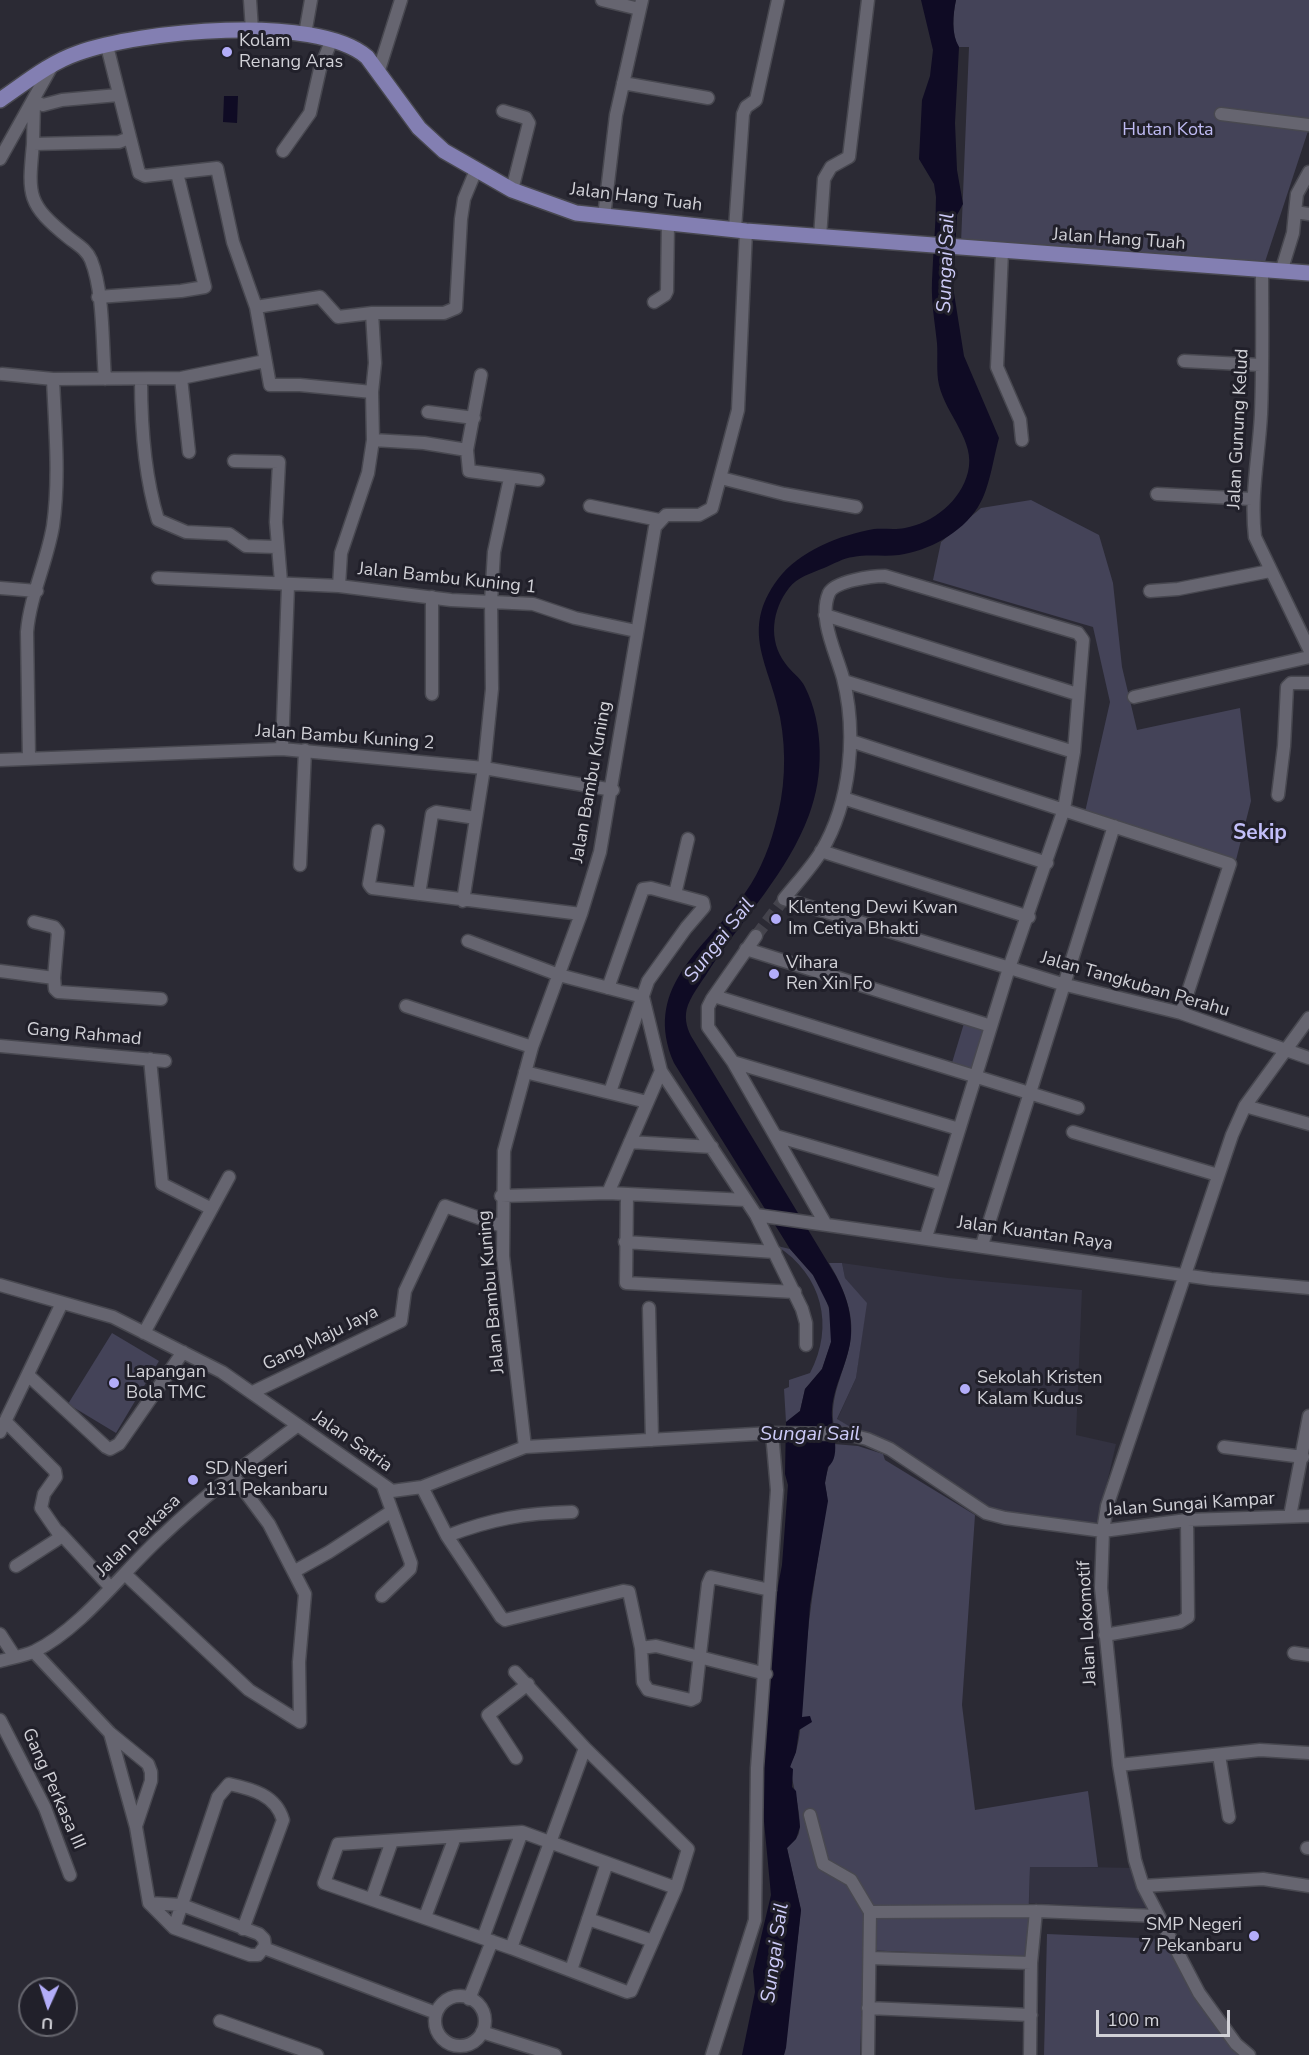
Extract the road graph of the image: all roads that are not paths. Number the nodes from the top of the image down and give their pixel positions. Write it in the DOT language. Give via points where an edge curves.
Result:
graph roads {
  1 [pos="250,0"];
  2 [pos="311,0"];
  3 [pos="400,0"];
  4 [pos="602,0"];
  5 [pos="778,0"];
  6 [pos="868,0"];
  7 [pos="640,4"];
  8 [pos="252,30"];
  9 [pos="305,34"];
  10 [pos="333,39"];
  11 [pos="107,46"];
  12 [pos="54,63"];
  13 [pos="378,73"];
  14 [pos="623,83"];
  15 [pos="118,95"];
  16 [pos="708,98"];
  17 [pos="0,100"];
  18 [pos="34,101"];
  19 [pos="503,111"];
  20 [pos="1221,114"];
  21 [pos="1309,125"];
  22 [pos="129,138"];
  23 [pos="33,144"];
  24 [pos="283,151"];
  25 [pos="0,159"];
  26 [pos="476,170"];
  27 [pos="1309,172"];
  28 [pos="177,173"];
  29 [pos="512,190"];
  30 [pos="1295,212"];
  31 [pos="1309,214"];
  32 [pos="604,217"];
  33 [pos="668,223"];
  34 [pos="741,230"];
  35 [pos="820,237"];
  36 [pos="1002,251"];
  37 [pos="1263,271"];
  38 [pos="1281,272"];
  39 [pos="1309,273"];
  40 [pos="98,297"];
  41 [pos="654,302"];
  42 [pos="256,307"];
  43 [pos="372,313"];
  44 [pos="266,361"];
  45 [pos="1185,361"];
  46 [pos="1261,365"];
  47 [pos="2,374"];
  48 [pos="482,375"];
  49 [pos="181,378"];
  50 [pos="53,379"];
  51 [pos="105,379"];
  52 [pos="141,379"];
  53 [pos="372,392"];
  54 [pos="428,412"];
  55 [pos="474,418"];
  56 [pos="373,440"];
  57 [pos="1022,440"];
  58 [pos="467,450"];
  59 [pos="189,453"];
  60 [pos="234,461"];
  61 [pos="510,478"];
  62 [pos="721,478"];
  63 [pos="538,480"];
  64 [pos="1157,494"];
  65 [pos="1252,499"];
  66 [pos="590,506"];
  67 [pos="856,507"];
  68 [pos="659,520"];
  69 [pos="276,547"];
  70 [pos="1270,571"];
  71 [pos="158,578"];
  72 [pos="285,584"];
  73 [pos="339,586"];
  74 [pos="0,588"];
  75 [pos="37,591"];
  76 [pos="1150,591"];
  77 [pos="432,597"];
  78 [pos="491,602"];
  79 [pos="825,615"];
  80 [pos="636,631"];
  81 [pos="1309,649"];
  82 [pos="1309,657"];
  83 [pos="844,681"];
  84 [pos="1309,683"];
  85 [pos="432,694"];
  86 [pos="1077,694"];
  87 [pos="1134,697"];
  88 [pos="851,741"];
  89 [pos="282,748"];
  90 [pos="305,750"];
  91 [pos="1074,752"];
  92 [pos="30,758"];
  93 [pos="0,760"];
  94 [pos="484,768"];
  95 [pos="613,790"];
  96 [pos="1278,795"];
  97 [pos="843,798"];
  98 [pos="1064,809"];
  99 [pos="476,818"];
  100 [pos="1114,826"];
  101 [pos="378,831"];
  102 [pos="688,839"];
  103 [pos="821,851"];
  104 [pos="1047,863"];
  105 [pos="300,865"];
  106 [pos="418,894"];
  107 [pos="675,894"];
  108 [pos="463,901"];
  109 [pos="581,914"];
  110 [pos="1029,917"];
  111 [pos="34,922"];
  112 [pos="756,936"];
  113 [pos="468,941"];
  114 [pos="746,949"];
  115 [pos="1010,968"];
  116 [pos="0,971"];
  117 [pos="559,975"];
  118 [pos="54,978"];
  119 [pos="1062,984"];
  120 [pos="608,988"];
  121 [pos="714,996"];
  122 [pos="643,997"];
  123 [pos="161,999"];
  124 [pos="406,1006"];
  125 [pos="1181,1013"];
  126 [pos="1309,1018"];
  127 [pos="992,1026"];
  128 [pos="532,1047"];
  129 [pos="0,1049"];
  130 [pos="1284,1049"];
  131 [pos="1309,1058"];
  132 [pos="150,1059"];
  133 [pos="165,1061"];
  134 [pos="733,1062"];
  135 [pos="525,1071"];
  136 [pos="661,1071"];
  137 [pos="976,1076"];
  138 [pos="610,1092"];
  139 [pos="1028,1093"];
  140 [pos="647,1102"];
  141 [pos="1245,1106"];
  142 [pos="1078,1108"];
  143 [pos="1309,1124"];
  144 [pos="959,1129"];
  145 [pos="1073,1132"];
  146 [pos="776,1136"];
  147 [pos="630,1142"];
  148 [pos="712,1147"];
  149 [pos="1218,1175"];
  150 [pos="229,1177"];
  151 [pos="942,1184"];
  152 [pos="608,1193"];
  153 [pos="627,1194"];
  154 [pos="501,1196"];
  155 [pos="746,1200"];
  156 [pos="210,1208"];
  157 [pos="760,1215"];
  158 [pos="825,1222"];
  159 [pos="502,1226"];
  160 [pos="926,1237"];
  161 [pos="625,1242"];
  162 [pos="982,1245"];
  163 [pos="775,1252"];
  164 [pos="1184,1274"];
  165 [pos="1,1288"];
  166 [pos="1309,1288"];
  167 [pos="795,1292"];
  168 [pos="62,1303"];
  169 [pos="649,1308"];
  170 [pos="144,1333"];
  171 [pos="806,1345"];
  172 [pos="183,1353"];
  173 [pos="29,1376"];
  174 [pos="253,1392"];
  175 [pos="1309,1416"];
  176 [pos="297,1426"];
  177 [pos="3,1427"];
  178 [pos="776,1433"];
  179 [pos="652,1440"];
  180 [pos="1224,1447"];
  181 [pos="525,1448"];
  182 [pos="1303,1457"];
  183 [pos="232,1474"];
  184 [pos="383,1486"];
  185 [pos="422,1487"];
  186 [pos="392,1511"];
  187 [pos="572,1512"];
  188 [pos="1290,1515"];
  189 [pos="1309,1516"];
  190 [pos="1187,1520"];
  191 [pos="1103,1531"];
  192 [pos="59,1532"];
  193 [pos="447,1536"];
  194 [pos="16,1566"];
  195 [pos="295,1570"];
  196 [pos="125,1574"];
  197 [pos="111,1588"];
  198 [pos="770,1590"];
  199 [pos="382,1596"];
  200 [pos="0,1634"];
  201 [pos="1105,1635"];
  202 [pos="641,1648"];
  203 [pos="34,1652"];
  204 [pos="1294,1653"];
  205 [pos="1309,1655"];
  206 [pos="700,1656"];
  207 [pos="15,1657"];
  208 [pos="0,1661"];
  209 [pos="515,1672"];
  210 [pos="766,1674"];
  211 [pos="528,1684"];
  212 [pos="0,1720"];
  213 [pos="110,1733"];
  214 [pos="585,1748"];
  215 [pos="1309,1753"];
  216 [pos="1219,1755"];
  217 [pos="516,1758"];
  218 [pos="1119,1765"];
  219 [pos="810,1815"];
  220 [pos="1229,1817"];
  221 [pos="136,1827"];
  222 [pos="522,1832"];
  223 [pos="455,1837"];
  224 [pos="392,1841"];
  225 [pos="548,1841"];
  226 [pos="607,1863"];
  227 [pos="70,1875"];
  228 [pos="1143,1886"];
  229 [pos="1309,1886"];
  230 [pos="676,1888"];
  231 [pos="372,1898"];
  232 [pos="149,1903"];
  233 [pos="182,1905"];
  234 [pos="1036,1911"];
  235 [pos="870,1912"];
  236 [pos="1156,1916"];
  237 [pos="425,1917"];
  238 [pos="588,1919"];
  239 [pos="174,1928"];
  240 [pos="243,1929"];
  241 [pos="487,1940"];
  242 [pos="653,1941"];
  243 [pos="264,1948"];
  244 [pos="510,1948"];
  245 [pos="870,1958"];
  246 [pos="1031,1963"];
  247 [pos="571,1970"];
  248 [pos="469,1999"];
  249 [pos="868,2008"];
  250 [pos="436,2013"];
  251 [pos="1031,2015"];
  252 [pos="220,2021"];
  253 [pos="482,2032"];
  254 [pos="450,2050"];
  255 [pos="311,2054"];
  256 [pos="555,2055"];
  257 [pos="712,2055"];
  258 [pos="868,2055"];
  259 [pos="1030,2055"];
  260 [pos="1249,2055"];
  1 -- 8 [label="street"];
  2 -- 9 [label="street"];
  3 -- 13 [label="street"];
  4 -- 7 [label="street"];
  5 -- 34 [label="street" via="756,100 743,114"];
  6 -- 35 [label="street" via="849,157 831,167 824,179"];
  7 -- 14 [label="street"];
  8 -- 9 [label="main road, Jalan Hang Tuah"];
  8 -- 11 [label="main road, Jalan Hang Tuah" via="191,32"];
  9 -- 10 [label="main road, Jalan Hang Tuah"];
  10 -- 13 [label="main road, Jalan Hang Tuah" via="358,50"];
  10 -- 24 [label="street" via="320,69 310,112"];
  11 -- 12 [label="main road, Jalan Hang Tuah"];
  11 -- 15 [label="street"];
  12 -- 17 [label="main road, Jalan Hang Tuah"];
  12 -- 18 [label="street"];
  13 -- 26 [label="main road, Jalan Hang Tuah" via="419,128 444,151"];
  14 -- 16 [label="street"];
  14 -- 32 [label="street"];
  15 -- 18 [label="street" via="43,105"];
  15 -- 22 [label="street"];
  18 -- 23 [label="street"];
  18 -- 25 [label="street"];
  19 -- 29 [label="street" via="526,118 529,123"];
  20 -- 21 [label="street"];
  22 -- 23 [label="street" via="119,142"];
  22 -- 28 [label="street" via="139,173"];
  23 -- 40 [label="street" via="31,197 50,223 87,252"];
  26 -- 29 [label="main road, Jalan Hang Tuah"];
  26 -- 43 [label="street" via="461,219 456,308 444,313"];
  27 -- 30 [label="street" via="1297,194"];
  28 -- 40 [label="street" via="205,287"];
  28 -- 42 [label="street" via="217,168 233,242"];
  29 -- 32 [label="main road, Jalan Hang Tuah" via="546,204"];
  30 -- 31 [label="street"];
  30 -- 38 [label="street"];
  32 -- 33 [label="main road, Jalan Hang Tuah"];
  33 -- 34 [label="main road, Jalan Hang Tuah"];
  33 -- 41 [label="street" via="667,291"];
  34 -- 35 [label="main road, Jalan Hang Tuah"];
  34 -- 62 [label="street" via="738,410"];
  35 -- 36 [label="main road, Jalan Hang Tuah"];
  36 -- 37 [label="main road, Jalan Hang Tuah"];
  36 -- 57 [label="street" via="997,367 1020,420"];
  37 -- 38 [label="main road, Jalan Hang Tuah"];
  37 -- 46 [label="street, Jalan Gunung Kelud"];
  38 -- 39 [label="main road, Jalan Hang Tuah"];
  40 -- 51 [label="street"];
  42 -- 43 [label="street" via="320,297 338,317"];
  42 -- 44 [label="street"];
  43 -- 53 [label="street"];
  44 -- 49 [label="street"];
  44 -- 53 [label="street" via="270,385"];
  45 -- 46 [label="street"];
  46 -- 65 [label="street, Jalan Gunung Kelud" via="1261,415"];
  47 -- 50 [label="street"];
  48 -- 55 [label="street"];
  49 -- 52 [label="street"];
  49 -- 59 [label="street"];
  50 -- 51 [label="street"];
  50 -- 75 [label="street" via="56,492"];
  51 -- 52 [label="street"];
  52 -- 69 [label="street" via="141,424 158,520 186,532 229,534 246,546"];
  53 -- 56 [label="street"];
  54 -- 55 [label="street"];
  55 -- 58 [label="street"];
  56 -- 58 [label="street"];
  56 -- 73 [label="street" via="368,473 341,553"];
  58 -- 61 [label="street" via="469,471"];
  60 -- 69 [label="street" via="279,462"];
  61 -- 63 [label="street"];
  61 -- 78 [label="street" via="494,552"];
  62 -- 67 [label="street"];
  62 -- 68 [label="street" via="712,508 706,513 674,513"];
  64 -- 65 [label="street"];
  65 -- 70 [label="street, Jalan Gunung Kelud" via="1255,537"];
  66 -- 68 [label="street"];
  68 -- 80 [label="street, Jalan Bambu Kuning"];
  69 -- 72 [label="street"];
  70 -- 76 [label="street"];
  70 -- 81 [label="street, Jalan Gunung Kelud"];
  71 -- 72 [label="street, Jalan Bambu Kuning 1"];
  72 -- 73 [label="street, Jalan Bambu Kuning 1"];
  72 -- 89 [label="street"];
  73 -- 77 [label="street, Jalan Bambu Kuning 1"];
  74 -- 75 [label="street"];
  75 -- 92 [label="street" via="28,615 27,632"];
  77 -- 78 [label="street, Jalan Bambu Kuning 1"];
  77 -- 85 [label="street"];
  78 -- 80 [label="street, Jalan Bambu Kuning 1" via="533,604"];
  78 -- 94 [label="street" via="492,689"];
  79 -- 83 [label="street"];
  79 -- 86 [label="street"];
  79 -- 86 [label="street" via="831,589 866,577 885,576 1078,633 1083,640"];
  80 -- 95 [label="street, Jalan Bambu Kuning"];
  82 -- 87 [label="street"];
  83 -- 88 [label="street"];
  83 -- 91 [label="street"];
  84 -- 96 [label="street" via="1291,683 1287,687"];
  86 -- 91 [label="street"];
  88 -- 97 [label="street"];
  88 -- 98 [label="street"];
  89 -- 90 [label="street, Jalan Bambu Kuning 2"];
  89 -- 92 [label="street, Jalan Bambu Kuning 2"];
  90 -- 94 [label="street, Jalan Bambu Kuning 2"];
  90 -- 105 [label="street"];
  91 -- 98 [label="street"];
  92 -- 93 [label="street, Jalan Bambu Kuning 2"];
  94 -- 95 [label="street, Jalan Bambu Kuning 2"];
  94 -- 99 [label="street"];
  95 -- 109 [label="street, Jalan Bambu Kuning"];
  97 -- 103 [label="street"];
  97 -- 104 [label="street"];
  98 -- 100 [label="street"];
  98 -- 104 [label="street"];
  99 -- 106 [label="street" via="432,814"];
  99 -- 108 [label="street"];
  100 -- 119 [label="street"];
  100 -- 125 [label="street" via="1230,864"];
  101 -- 106 [label="street" via="369,884 372,888"];
  102 -- 107 [label="street"];
  103 -- 110 [label="street"];
  103 -- 115 [label="street, Jalan Tangkuban Perahu" via="784,899"];
  104 -- 110 [label="street"];
  106 -- 108 [label="street"];
  107 -- 120 [label="street" via="643,889"];
  107 -- 122 [label="street" via="703,902 704,907 663,958"];
  108 -- 109 [label="street"];
  109 -- 117 [label="street, Jalan Bambu Kuning"];
  110 -- 115 [label="street"];
  111 -- 118 [label="street" via="54,927 58,932"];
  112 -- 114 [label="street"];
  113 -- 117 [label="street"];
  114 -- 121 [label="street"];
  114 -- 127 [label="street"];
  115 -- 119 [label="street, Jalan Tangkuban Perahu"];
  115 -- 127 [label="street"];
  116 -- 118 [label="street"];
  117 -- 120 [label="street"];
  117 -- 128 [label="street, Jalan Bambu Kuning"];
  118 -- 123 [label="street" via="58,992"];
  119 -- 125 [label="street, Jalan Tangkuban Perahu"];
  119 -- 139 [label="street"];
  120 -- 122 [label="street"];
  121 -- 134 [label="street" via="708,1007 708,1027"];
  121 -- 137 [label="street"];
  122 -- 136 [label="street"];
  122 -- 138 [label="street"];
  124 -- 128 [label="street"];
  125 -- 130 [label="street, Jalan Tangkuban Perahu"];
  126 -- 130 [label="street, Jalan Lokomotif"];
  127 -- 137 [label="street"];
  128 -- 135 [label="street, Jalan Bambu Kuning"];
  129 -- 132 [label="street, Gang Rahmad"];
  130 -- 131 [label="street, Jalan Tangkuban Perahu"];
  130 -- 141 [label="street, Jalan Lokomotif"];
  132 -- 133 [label="street, Gang Rahmad"];
  132 -- 156 [label="street" via="162,1184"];
  134 -- 144 [label="street"];
  134 -- 146 [label="street"];
  135 -- 138 [label="street"];
  135 -- 154 [label="street, Jalan Bambu Kuning" via="504,1150"];
  136 -- 140 [label="street"];
  136 -- 148 [label="street"];
  137 -- 139 [label="street"];
  137 -- 144 [label="street"];
  138 -- 140 [label="street"];
  139 -- 142 [label="street"];
  139 -- 162 [label="street"];
  140 -- 147 [label="street"];
  141 -- 143 [label="street"];
  141 -- 149 [label="street, Jalan Lokomotif"];
  144 -- 151 [label="street"];
  145 -- 149 [label="street"];
  146 -- 151 [label="street"];
  146 -- 158 [label="street"];
  147 -- 148 [label="street"];
  147 -- 152 [label="street"];
  148 -- 155 [label="street"];
  149 -- 164 [label="street, Jalan Lokomotif"];
  150 -- 156 [label="street"];
  151 -- 160 [label="street"];
  152 -- 153 [label="street"];
  152 -- 154 [label="street"];
  153 -- 155 [label="street"];
  153 -- 161 [label="street"];
  154 -- 159 [label="street, Jalan Bambu Kuning"];
  155 -- 157 [label="street"];
  156 -- 170 [label="street"];
  157 -- 158 [label="street, Jalan Kuantan Raya"];
  157 -- 163 [label="street"];
  158 -- 160 [label="street, Jalan Kuantan Raya"];
  159 -- 174 [label="street, Gang Maju Jaya" via="445,1206 405,1291 401,1320"];
  159 -- 181 [label="street, Jalan Bambu Kuning"];
  160 -- 162 [label="street, Jalan Kuantan Raya"];
  161 -- 163 [label="street"];
  161 -- 167 [label="street" via="627,1284"];
  162 -- 164 [label="street, Jalan Kuantan Raya"];
  163 -- 167 [label="street"];
  164 -- 166 [label="street, Jalan Kuantan Raya"];
  164 -- 191 [label="street, Jalan Lokomotif" via="1107,1506"];
  165 -- 168 [label="street, Jalan Satria"];
  167 -- 171 [label="street" via="806,1323"];
  168 -- 170 [label="street, Jalan Satria" via="113,1317"];
  168 -- 173 [label="street"];
  169 -- 179 [label="street"];
  170 -- 172 [label="street, Jalan Satria"];
  172 -- 173 [label="street" via="119,1444 110,1449"];
  172 -- 174 [label="street, Jalan Satria"];
  173 -- 177 [label="street"];
  174 -- 176 [label="street, Jalan Satria"];
  175 -- 182 [label="street"];
  176 -- 183 [label="street, Jalan Perkasa"];
  176 -- 184 [label="street, Jalan Satria"];
  177 -- 192 [label="street" via="55,1471 56,1477 44,1494 41,1508"];
  178 -- 179 [label="street, Jalan Satria"];
  178 -- 191 [label="street, Jalan Sungai Kampar" via="847,1434 867,1439 890,1449 995,1516"];
  178 -- 198 [label="street" via="777,1490"];
  179 -- 181 [label="street, Jalan Satria"];
  180 -- 182 [label="street"];
  181 -- 185 [label="street, Jalan Satria"];
  182 -- 188 [label="street"];
  183 -- 195 [label="street"];
  183 -- 196 [label="street, Jalan Perkasa" via="161,1536"];
  184 -- 185 [label="street, Jalan Satria" via="402,1491"];
  184 -- 186 [label="street"];
  185 -- 193 [label="street"];
  186 -- 195 [label="street"];
  186 -- 199 [label="street" via="411,1563 410,1569"];
  187 -- 193 [label="street" via="499,1518"];
  188 -- 189 [label="street, Jalan Sungai Kampar"];
  188 -- 190 [label="street, Jalan Sungai Kampar"];
  190 -- 191 [label="street, Jalan Sungai Kampar"];
  190 -- 201 [label="street" via="1188,1617 1180,1622"];
  191 -- 201 [label="street, Jalan Lokomotif" via="1101,1588"];
  192 -- 194 [label="street" via="61,1537"];
  192 -- 197 [label="street"];
  193 -- 202 [label="street" via="501,1617 510,1620 627,1591"];
  195 -- 196 [label="street" via="305,1594 299,1662 300,1722 249,1690"];
  196 -- 197 [label="street, Jalan Perkasa"];
  197 -- 203 [label="street, Jalan Perkasa"];
  198 -- 206 [label="street" via="711,1577"];
  198 -- 210 [label="street"];
  200 -- 207 [label="street"];
  201 -- 218 [label="street, Jalan Lokomotif"];
  202 -- 206 [label="street" via="656,1646"];
  202 -- 206 [label="street" via="645,1687 691,1700 698,1694"];
  203 -- 207 [label="street, Jalan Perkasa"];
  203 -- 213 [label="street"];
  204 -- 205 [label="street"];
  206 -- 210 [label="street"];
  207 -- 208 [label="street, Jalan Perkasa"];
  209 -- 211 [label="street"];
  210 -- 257 [label="street" via="757,1768 755,1920"];
  211 -- 214 [label="street"];
  211 -- 217 [label="street" via="488,1715"];
  212 -- 227 [label="street, Gang Perkasa III" via="45,1808"];
  213 -- 221 [label="street"];
  213 -- 221 [label="street" via="148,1764 152,1772"];
  214 -- 225 [label="street"];
  214 -- 230 [label="street" via="687,1847"];
  215 -- 216 [label="street" via="1260,1750"];
  216 -- 218 [label="street"];
  216 -- 220 [label="street"];
  218 -- 228 [label="street, Jalan Lokomotif"];
  219 -- 235 [label="street" via="824,1864 851,1880"];
  221 -- 232 [label="street"];
  222 -- 223 [label="street"];
  222 -- 225 [label="street"];
  222 -- 241 [label="street"];
  223 -- 224 [label="street"];
  223 -- 237 [label="street"];
  224 -- 231 [label="street"];
  224 -- 231 [label="street" via="338,1844 327,1872 324,1883"];
  225 -- 226 [label="street"];
  225 -- 244 [label="street"];
  226 -- 230 [label="street"];
  226 -- 238 [label="street"];
  228 -- 229 [label="street" via="1263,1879"];
  228 -- 236 [label="street, Jalan Lokomotif"];
  230 -- 242 [label="street"];
  231 -- 237 [label="street"];
  232 -- 233 [label="street"];
  232 -- 239 [label="street"];
  233 -- 239 [label="street"];
  233 -- 240 [label="street"];
  233 -- 240 [label="street" via="224,1788 229,1784 258,1791 275,1804 283,1820"];
  234 -- 235 [label="street"];
  234 -- 236 [label="street"];
  234 -- 246 [label="street"];
  235 -- 245 [label="street"];
  236 -- 260 [label="street, Jalan Lokomotif" via="1200,1993 1236,2044"];
  237 -- 241 [label="street"];
  238 -- 242 [label="street"];
  238 -- 247 [label="street"];
  239 -- 243 [label="street" via="250,1955"];
  240 -- 243 [label="street" via="262,1936"];
  241 -- 244 [label="street"];
  241 -- 248 [label="street"];
  242 -- 247 [label="street" via="631,1992"];
  243 -- 250 [label="street"];
  244 -- 247 [label="street"];
  245 -- 246 [label="street"];
  245 -- 249 [label="street"];
  246 -- 251 [label="street"];
  248 -- 250 [label="street" via="446,2001"];
  248 -- 253 [label="street" via="483,2012"];
  249 -- 251 [label="street"];
  249 -- 258 [label="street"];
  250 -- 254 [label="street" via="436,2028"];
  251 -- 259 [label="street"];
  252 -- 255 [label="street"];
  253 -- 254 [label="street" via="466,2045"];
  253 -- 256 [label="street"];
}
